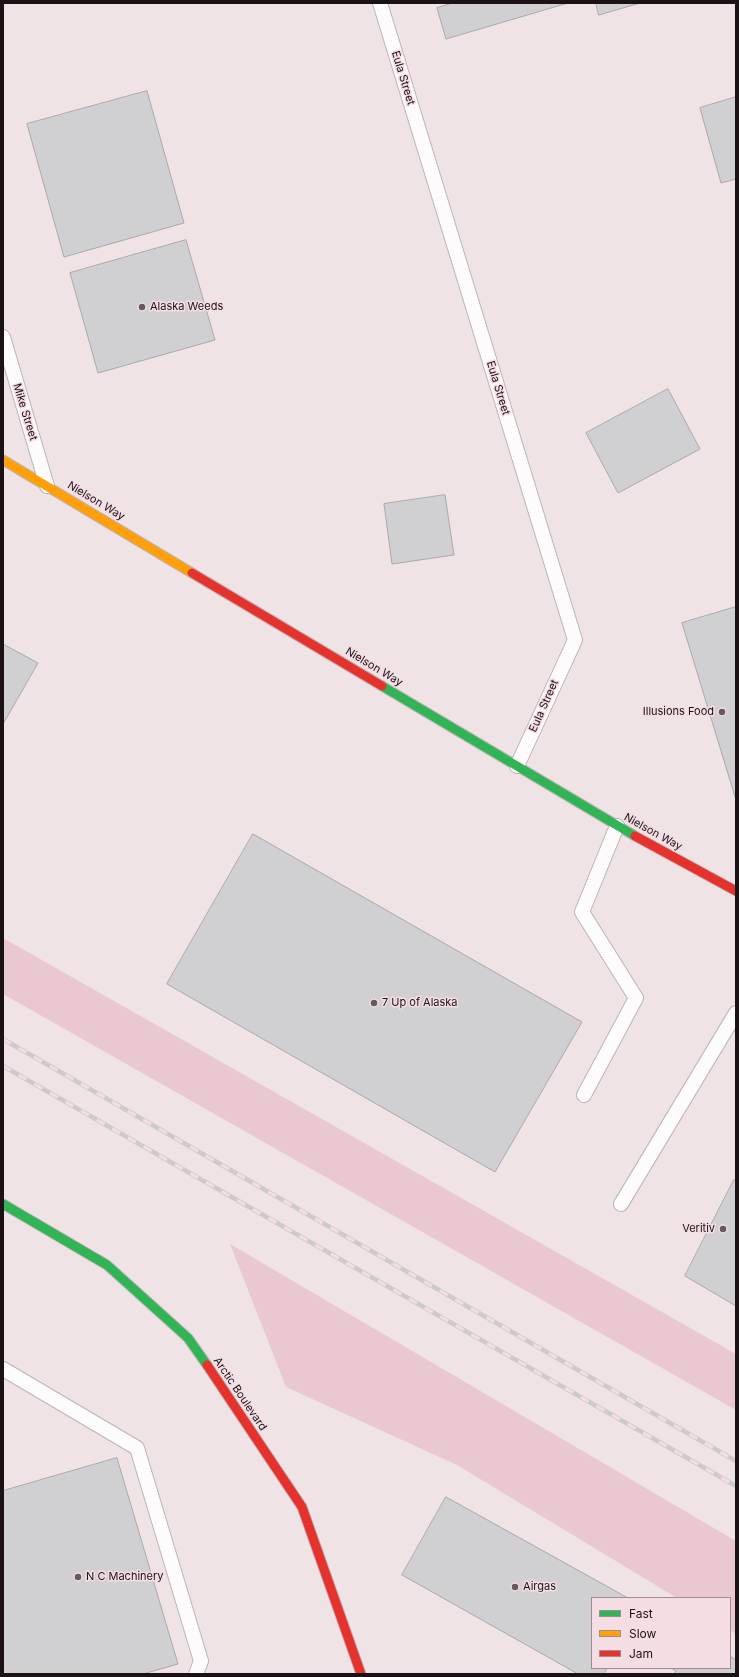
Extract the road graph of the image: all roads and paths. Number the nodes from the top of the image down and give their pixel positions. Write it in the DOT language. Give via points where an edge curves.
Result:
graph roads {
  1 [pos="380,3"];
  2 [pos="3,338"];
  3 [pos="3,460"];
  4 [pos="47,486"];
  5 [pos="517,766"];
  6 [pos="617,826"];
  7 [pos="736,891"];
  8 [pos="736,1013"];
  9 [pos="584,1095"];
  10 [pos="3,1204"];
  11 [pos="621,1204"];
  12 [pos="3,1369"];
  13 [pos="196,1674"];
  14 [pos="361,1674"];
  1 -- 5 [label="lane, Eula Street" via="574,640"];
  2 -- 4 [label="lane, Mike Street"];
  3 -- 4 [label="street, Nielson Way"];
  4 -- 5 [label="street, Nielson Way"];
  5 -- 6 [label="street, Nielson Way"];
  6 -- 7 [label="street, Nielson Way"];
  6 -- 9 [label="lane" via="582,912 636,998"];
  8 -- 11 [label="lane"];
  10 -- 14 [label="street, Arctic Boulevard" via="107,1265 188,1338 302,1507"];
  12 -- 13 [label="lane" via="138,1448 201,1661"];
}
